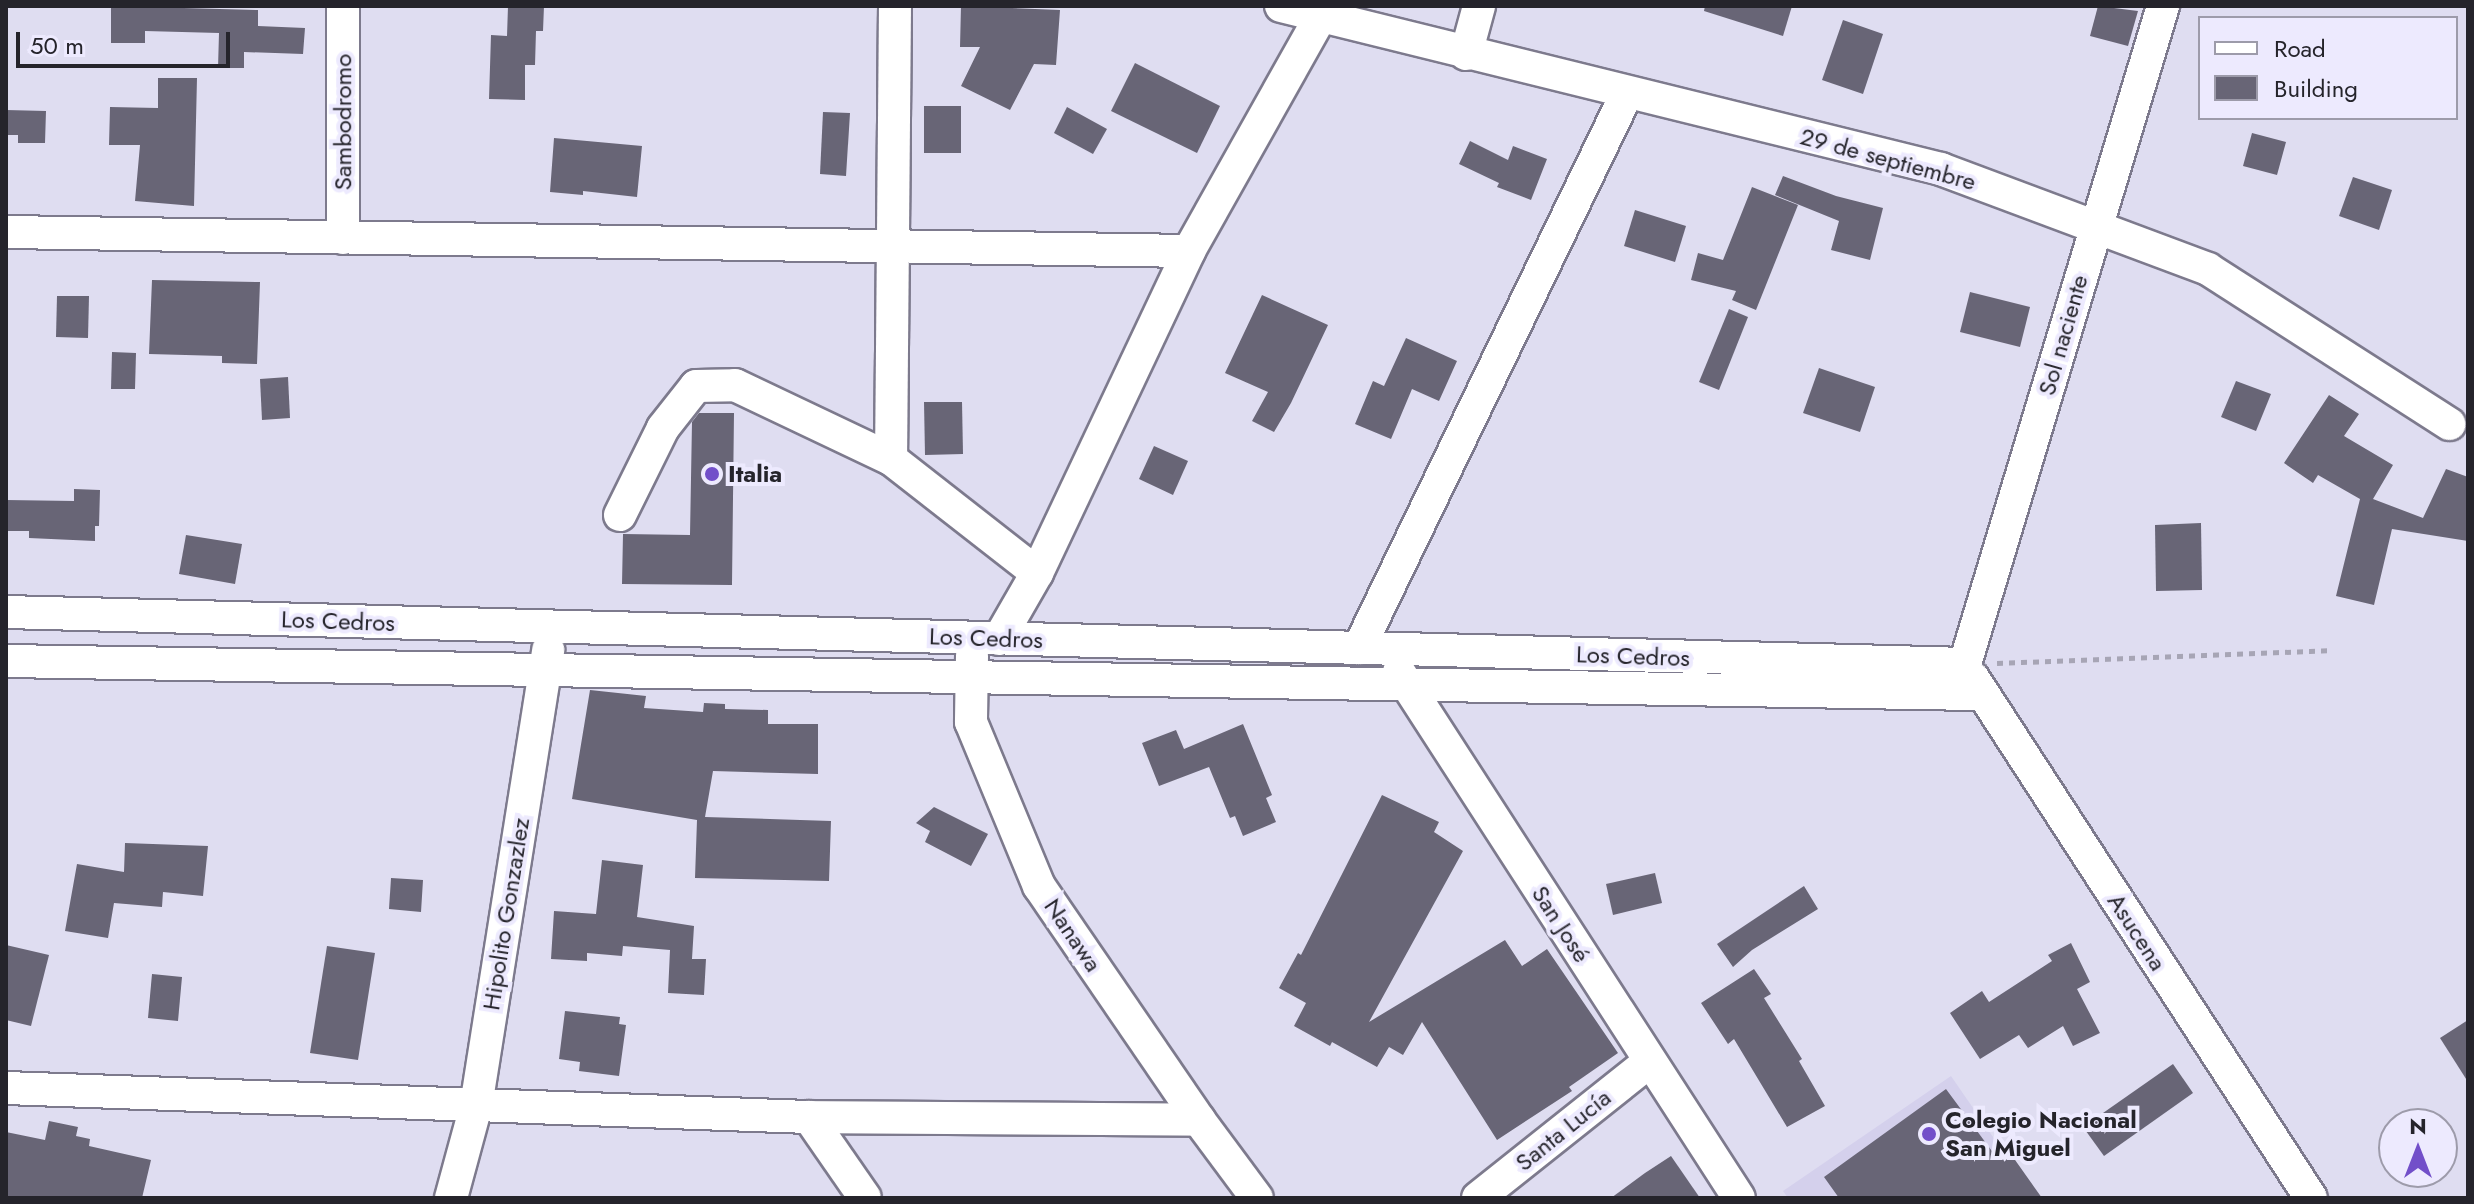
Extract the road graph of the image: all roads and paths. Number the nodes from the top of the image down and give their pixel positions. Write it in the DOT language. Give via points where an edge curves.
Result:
graph roads {
  1 [pos="343,6"];
  2 [pos="895,6"];
  3 [pos="1281,6"];
  4 [pos="1479,6"];
  5 [pos="2163,6"];
  6 [pos="1320,18"];
  7 [pos="1466,54"];
  8 [pos="1627,93"];
  9 [pos="2095,226"];
  10 [pos="6,232"];
  11 [pos="343,238"];
  12 [pos="891,246"];
  13 [pos="1189,251"];
  14 [pos="2449,424"];
  15 [pos="891,459"];
  16 [pos="620,515"];
  17 [pos="1037,573"];
  18 [pos="6,612"];
  19 [pos="551,627"];
  20 [pos="985,638"];
  21 [pos="1371,649"];
  22 [pos="2328,650"];
  23 [pos="6,661"];
  24 [pos="1965,664"];
  25 [pos="545,670"];
  26 [pos="972,677"];
  27 [pos="1407,685"];
  28 [pos="1982,694"];
  29 [pos="1649,1062"];
  30 [pos="6,1088"];
  31 [pos="476,1106"];
  32 [pos="809,1117"];
  33 [pos="1199,1120"];
  34 [pos="451,1198"];
  35 [pos="865,1198"];
  36 [pos="1257,1198"];
  37 [pos="1478,1198"];
  38 [pos="1739,1198"];
  39 [pos="2311,1198"];
  1 -- 11 [label="street, Sambodromo"];
  2 -- 12 [label="street"];
  3 -- 6 [label="street, 29 de septiembre"];
  4 -- 7 [label="street"];
  5 -- 9 [label="street, Sol naciente"];
  6 -- 7 [label="street, 29 de septiembre"];
  6 -- 13 [label="street"];
  7 -- 8 [label="street, 29 de septiembre"];
  8 -- 9 [label="street, 29 de septiembre" via="1941,169"];
  8 -- 21 [label="street"];
  9 -- 14 [label="street, 29 de septiembre" via="2208,269"];
  9 -- 24 [label="street, Sol naciente"];
  10 -- 11 [label="street"];
  11 -- 12 [label="street"];
  12 -- 13 [label="street"];
  12 -- 15 [label="street"];
  13 -- 17 [label="street"];
  15 -- 16 [label="street" via="735,385 696,386 663,428"];
  15 -- 17 [label="street"];
  17 -- 20 [label="street"];
  18 -- 19 [label="street, Los Cedros"];
  19 -- 20 [label="street, Los Cedros"];
  19 -- 25 [label="street, Hipolito Gonzazlez"];
  20 -- 21 [label="street, Los Cedros"];
  20 -- 26 [label="street, Nanawa"];
  21 -- 24 [label="street, Los Cedros"];
  21 -- 27 [label="street, San José"];
  22 -- 24 [label="path"];
  23 -- 25 [label="street"];
  24 -- 28 [label="street, Asucena"];
  25 -- 26 [label="street"];
  25 -- 31 [label="street, Hipolito Gonzazlez"];
  26 -- 27 [label="street"];
  26 -- 33 [label="street, Nanawa" via="971,722 1039,886"];
  27 -- 28 [label="street"];
  27 -- 29 [label="street, San José"];
  28 -- 39 [label="street, Asucena"];
  29 -- 37 [label="street, Santa Lucía"];
  29 -- 38 [label="street, San José"];
  30 -- 31 [label="street"];
  31 -- 32 [label="street"];
  31 -- 34 [label="street, Hipolito Gonzazlez"];
  32 -- 33 [label="street"];
  32 -- 35 [label="street"];
  33 -- 36 [label="street, Nanawa"];
}
